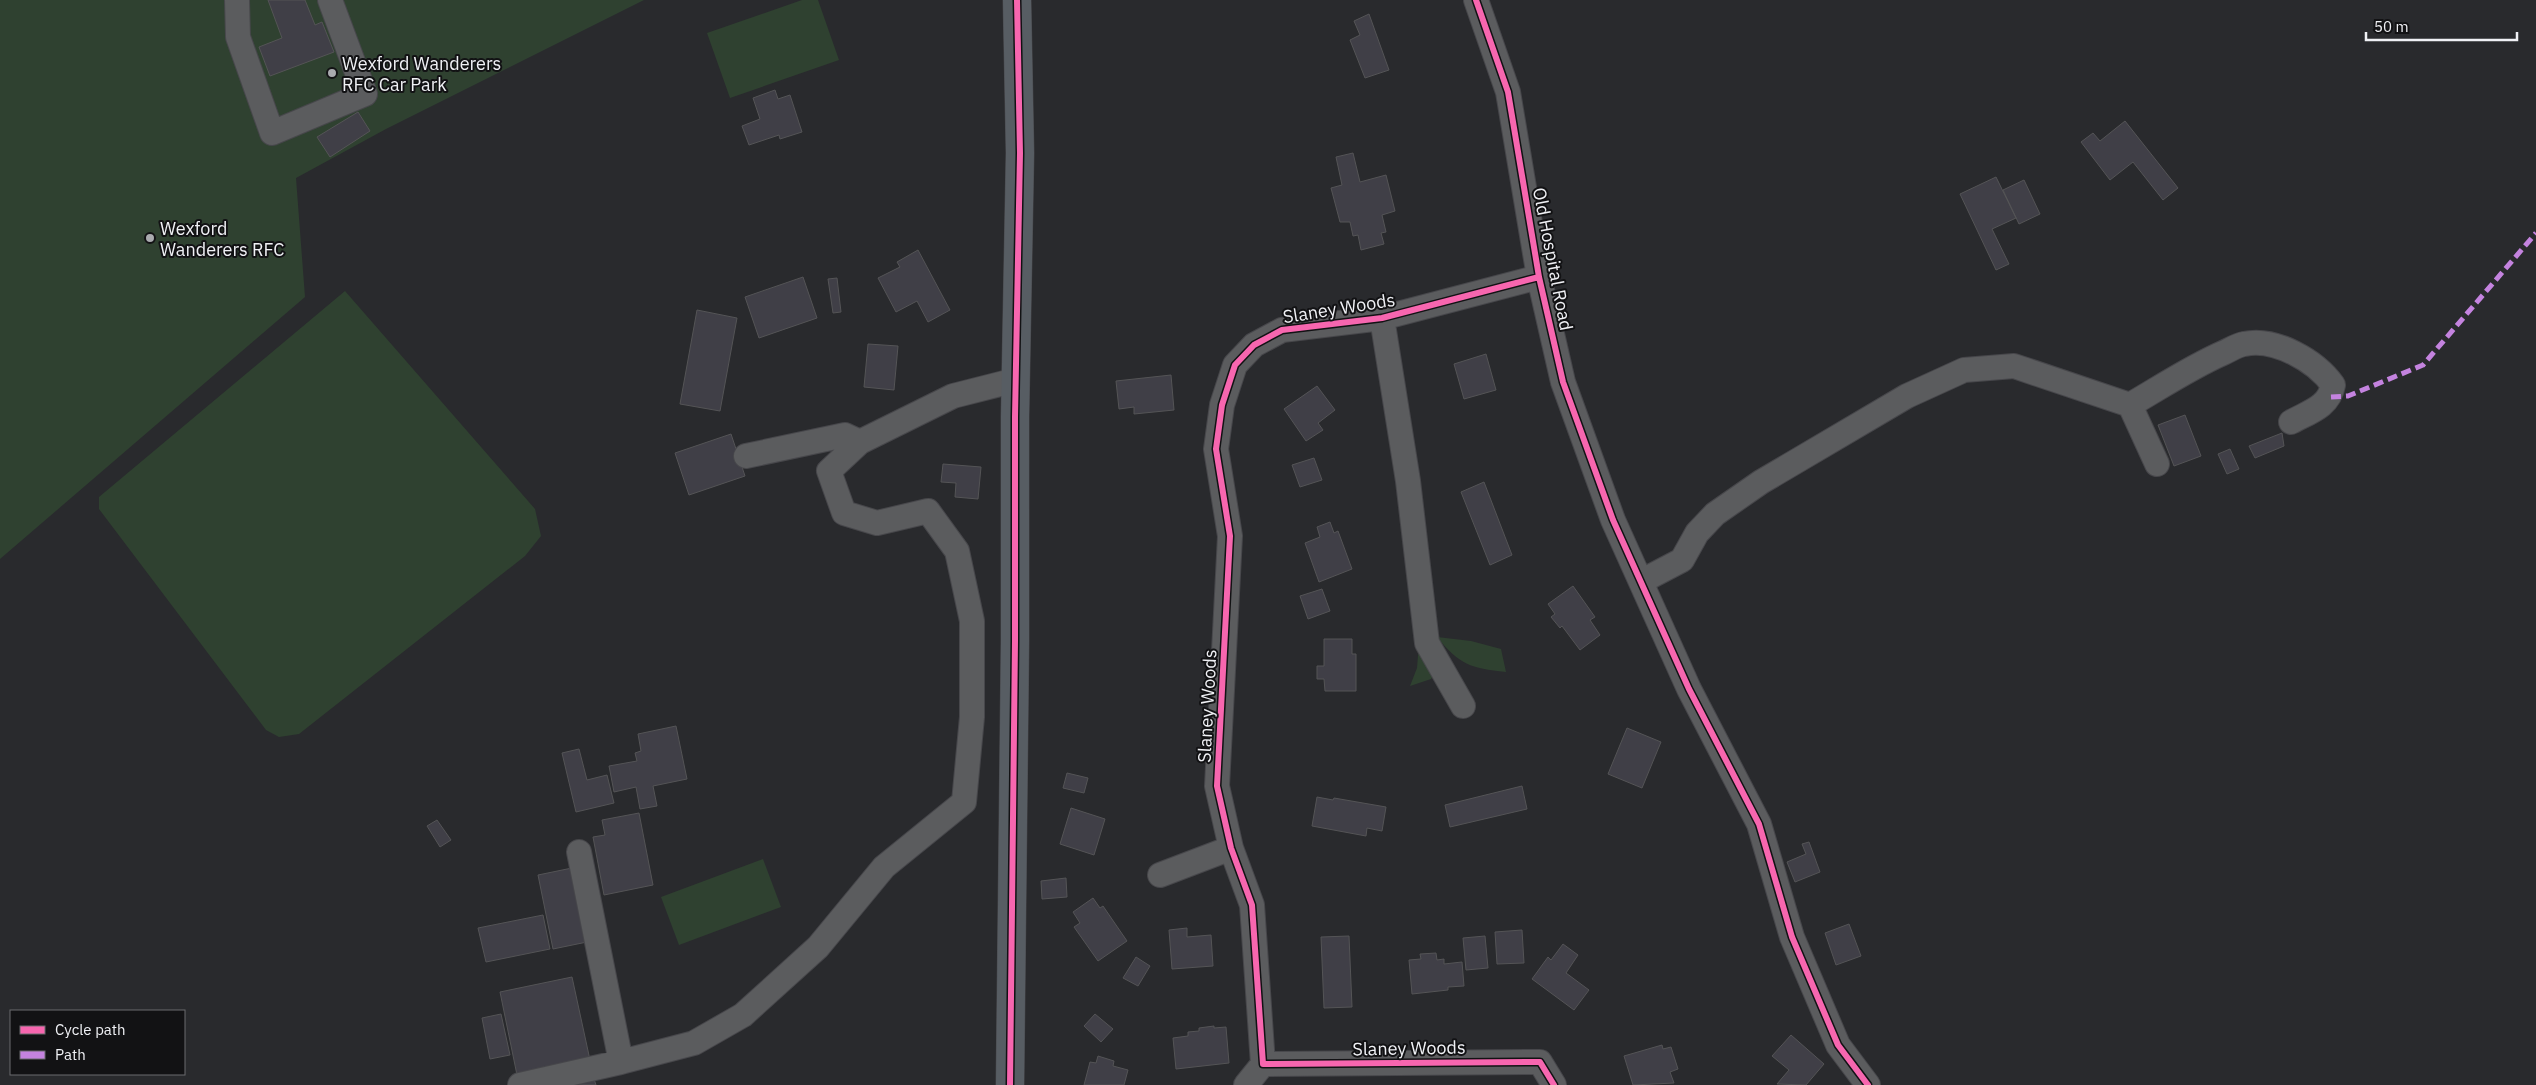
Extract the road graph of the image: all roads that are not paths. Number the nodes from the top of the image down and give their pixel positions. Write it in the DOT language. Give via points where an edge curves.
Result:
graph roads {
  1 [pos="236,0"];
  2 [pos="330,0"];
  3 [pos="1016,0"];
  4 [pos="1476,0"];
  5 [pos="1539,277"];
  6 [pos="1382,318"];
  7 [pos="1016,380"];
  8 [pos="2130,405"];
  9 [pos="2291,422"];
  10 [pos="860,442"];
  11 [pos="746,456"];
  12 [pos="2157,464"];
  13 [pos="1642,582"];
  14 [pos="1463,706"];
  15 [pos="1231,848"];
  16 [pos="579,852"];
  17 [pos="1160,875"];
  18 [pos="621,1062"];
  19 [pos="1263,1064"];
  20 [pos="520,1085"];
  21 [pos="1010,1085"];
  22 [pos="1246,1085"];
  23 [pos="1554,1085"];
  24 [pos="1868,1085"];
  1 -- 2 [label="street" via="238,37 272,134 365,94"];
  3 -- 7 [label="main road" via="1020,152"];
  4 -- 5 [label="street, Old Hospital Road" via="1508,92"];
  5 -- 6 [label="street, Slaney Woods"];
  5 -- 13 [label="street, Old Hospital Road" via="1563,382 1613,520"];
  6 -- 14 [label="street, Slaney Woods" via="1408,481 1427,643"];
  6 -- 15 [label="street, Slaney Woods" via="1282,330 1261,341 1235,365 1222,405 1216,449 1230,536 1217,786"];
  7 -- 10 [label="street" via="953,396"];
  7 -- 21 [label="main road"];
  8 -- 9 [label="street" via="2205,361 2244,344 2277,346 2322,371 2333,385 2331,397 2321,407"];
  8 -- 12 [label="street"];
  8 -- 13 [label="street" via="2014,366 1964,370 1907,396 1762,482 1715,514 1697,533 1682,560"];
  10 -- 11 [label="street" via="845,436"];
  10 -- 18 [label="street" via="829,471 844,513 877,523 928,511 957,551 972,621 972,717 964,802 884,867 818,947 743,1015 694,1043"];
  13 -- 24 [label="street, Old Hospital Road" via="1689,689 1759,824 1792,937 1838,1045"];
  15 -- 17 [label="street"];
  15 -- 19 [label="street, Slaney Woods" via="1252,905"];
  16 -- 18 [label="street"];
  18 -- 20 [label="street"];
  19 -- 22 [label="street"];
  19 -- 23 [label="street, Slaney Woods" via="1540,1062"];
}
